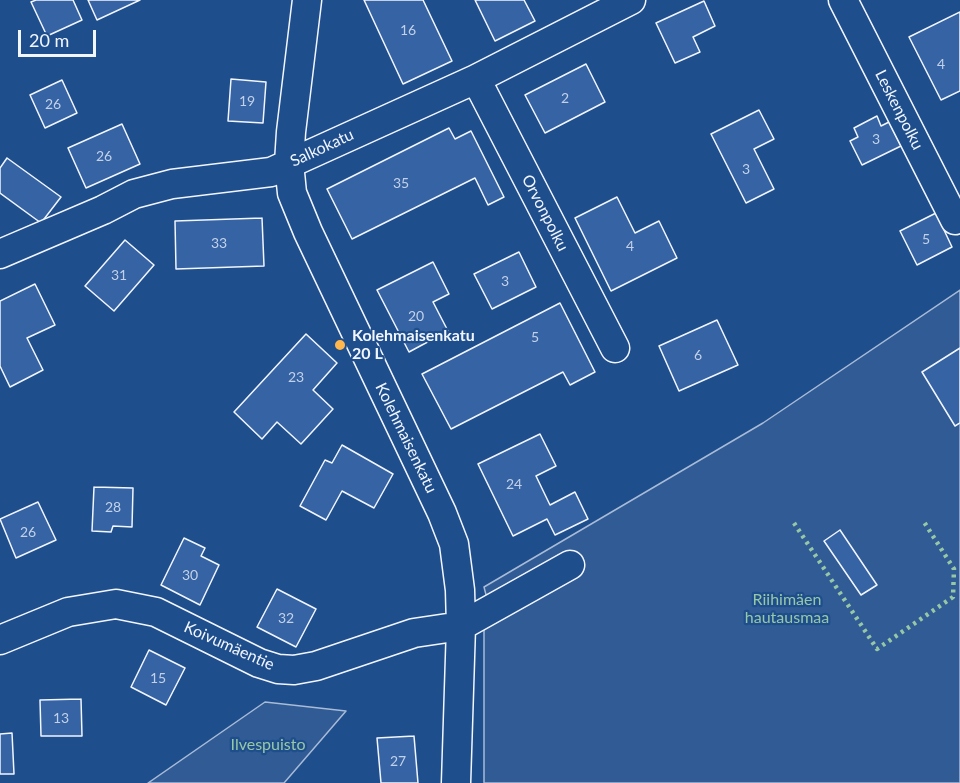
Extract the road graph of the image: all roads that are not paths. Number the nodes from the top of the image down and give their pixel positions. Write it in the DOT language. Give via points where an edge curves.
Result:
graph roads {
  1 [pos="307,0"];
  2 [pos="631,0"];
  3 [pos="843,0"];
  4 [pos="476,79"];
  5 [pos="289,163"];
  6 [pos="955,220"];
  7 [pos="0,254"];
  8 [pos="615,348"];
  9 [pos="570,565"];
  10 [pos="461,626"];
  11 [pos="0,640"];
  12 [pos="456,783"];
  1 -- 5 [label="street, Kolehmaisenkatu"];
  2 -- 4 [label="street, Salkokatu"];
  3 -- 6 [label="street, Leskenpolku"];
  4 -- 5 [label="street, Salkokatu"];
  4 -- 8 [label="street, Orvonpolku"];
  5 -- 7 [label="street, Salkokatu" via="271,172 172,184 134,194"];
  5 -- 10 [label="street, Kolehmaisenkatu" via="292,192 308,232 449,528 458,563"];
  9 -- 10 [label="street"];
  10 -- 11 [label="street, Koivumäentie" via="414,633 294,670 259,663 156,612 116,604 68,612"];
  10 -- 12 [label="street, Kolehmaisenkatu"];
}
